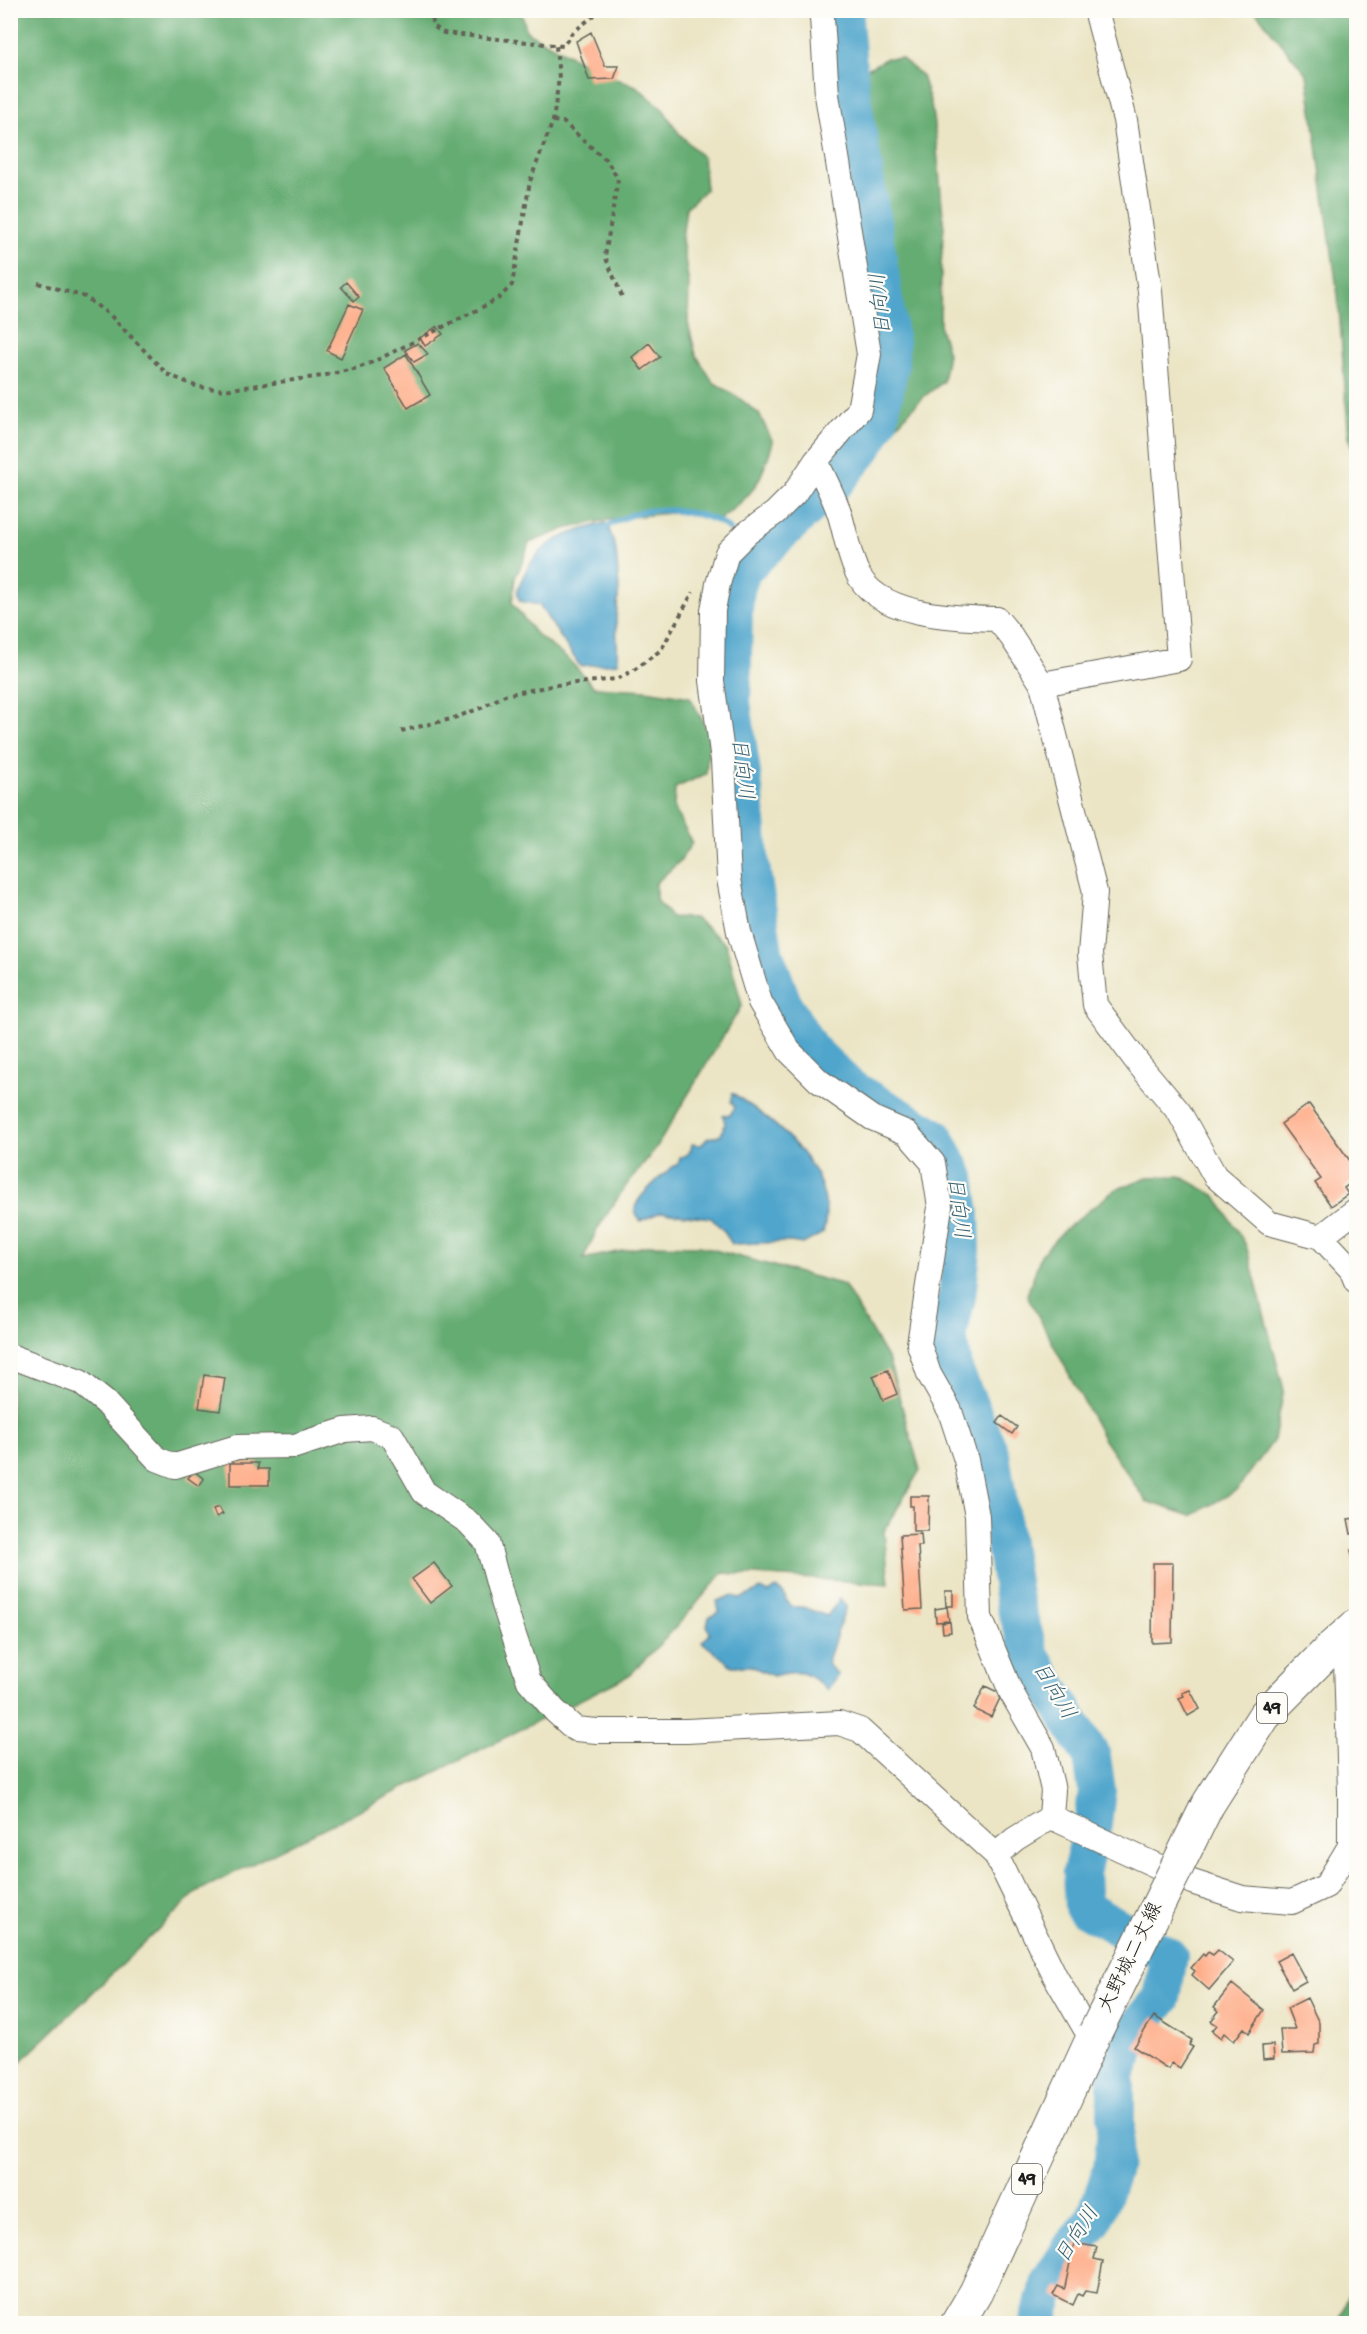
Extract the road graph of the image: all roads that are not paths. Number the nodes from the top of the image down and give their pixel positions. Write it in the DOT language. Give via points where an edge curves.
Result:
graph roads {
  1 [pos="819,10"];
  2 [pos="1096,10"];
  3 [pos="816,461"];
  4 [pos="1042,684"];
  5 [pos="1356,1210"];
  6 [pos="1321,1237"];
  7 [pos="1356,1281"];
  8 [pos="10,1356"];
  9 [pos="1356,1626"];
  10 [pos="1332,1647"];
  11 [pos="1353,1792"];
  12 [pos="1059,1820"];
  13 [pos="996,1855"];
  14 [pos="1095,2033"];
  15 [pos="957,2324"];
  1 -- 3 [label="street" via="827,95 869,354 859,410"];
  2 -- 4 [label="street" via="1125,120 1150,291 1179,659"];
  3 -- 4 [label="street" via="838,510 856,572 871,590 912,611 951,618 998,619"];
  3 -- 12 [label="street" via="794,494 728,553 717,584 711,681 723,760 729,879 739,932 760,1002 789,1051 819,1081 872,1118 907,1133 933,1163 940,1207 919,1344 929,1374 950,1411 966,1460 977,1516 980,1617 1011,1692 1043,1748"];
  4 -- 6 [label="street" via="1095,892 1090,954 1095,1005 1179,1112 1215,1176 1269,1223"];
  5 -- 6 [label="street"];
  6 -- 7 [label="street" via="1352,1269"];
  8 -- 13 [label="street" via="80,1382 105,1402 157,1459 175,1466 237,1447 295,1446 345,1430 372,1428 392,1436 424,1492 468,1522 488,1542 529,1682 575,1729 687,1731 838,1723 860,1730"];
  9 -- 10 [label="main road, 大野城二丈線 / 49"];
  10 -- 11 [label="street" via="1346,1662"];
  10 -- 14 [label="main road, 大野城二丈線 / 49, bridge" via="1264,1716 1207,1806"];
  11 -- 12 [label="street" via="1350,1846 1326,1886 1292,1902 1242,1898 1192,1882"];
  12 -- 13 [label="street" via="1016,1839"];
  13 -- 14 [label="street" via="1055,1976 1085,2028"];
  14 -- 15 [label="main road, 大野城二丈線 / 49" via="976,2292"];
}
